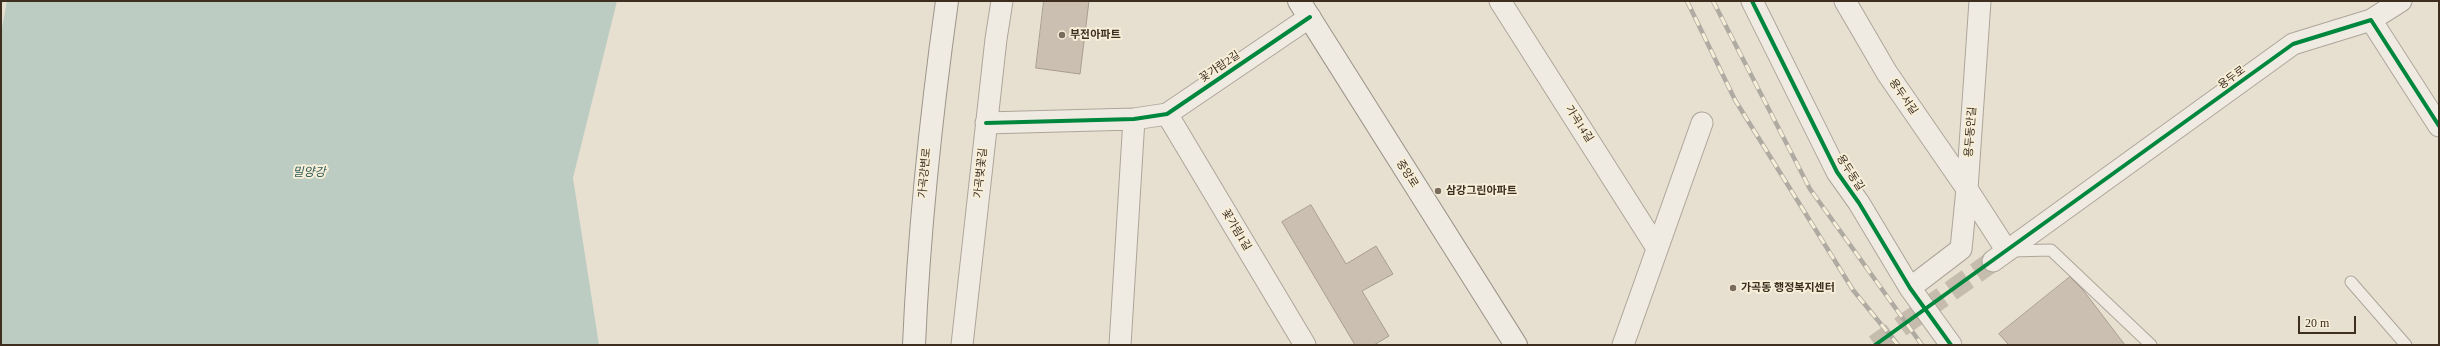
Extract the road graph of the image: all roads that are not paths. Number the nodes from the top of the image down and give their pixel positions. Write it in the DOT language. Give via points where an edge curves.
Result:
graph roads {
  1 [pos="947,1"];
  2 [pos="1002,1"];
  3 [pos="1500,1"];
  4 [pos="1845,1"];
  5 [pos="1980,1"];
  6 [pos="2401,1"];
  7 [pos="1756,3"];
  8 [pos="1305,9"];
  9 [pos="2371,20"];
  10 [pos="1167,114"];
  11 [pos="1134,119"];
  12 [pos="986,123"];
  13 [pos="1702,123"];
  14 [pos="2439,126"];
  15 [pos="1967,189"];
  16 [pos="1657,248"];
  17 [pos="2000,256"];
  18 [pos="2351,282"];
  19 [pos="1910,288"];
  20 [pos="914,345"];
  21 [pos="962,345"];
  22 [pos="1120,345"];
  23 [pos="1305,345"];
  24 [pos="1516,345"];
  25 [pos="1623,345"];
  26 [pos="1950,345"];
  27 [pos="2151,345"];
  28 [pos="2406,345"];
  1 -- 20 [label="main road, 가곡강변로" via="928,135 917,262"];
  2 -- 12 [label="street, 가곡벚꽃길"];
  3 -- 16 [label="street, 가곡14길"];
  4 -- 15 [label="street, 용두서길" via="1887,73"];
  5 -- 15 [label="street, 용두동안길"];
  6 -- 9 [label="street, 용두로"];
  7 -- 19 [label="street, 용두동길" via="1837,172 1859,203"];
  8 -- 10 [label="street, 꽃가람2길"];
  8 -- 24 [label="main road, 중앙로" via="1388,145"];
  9 -- 14 [label="street"];
  9 -- 17 [label="street, 용두로" via="2293,44"];
  10 -- 11 [label="street, 꽃가람2길"];
  10 -- 23 [label="street, 꽃가람1길"];
  11 -- 12 [label="street, 꽃가람2길"];
  11 -- 22 [label="street"];
  12 -- 21 [label="street, 가곡벚꽃길"];
  13 -- 16 [label="street"];
  15 -- 17 [label="street"];
  15 -- 19 [label="street" via="1961,249"];
  16 -- 25 [label="street"];
  17 -- 27 [label="lane" via="2051,250"];
  18 -- 28 [label="lane"];
  19 -- 26 [label="street, 용두동길"];
}
